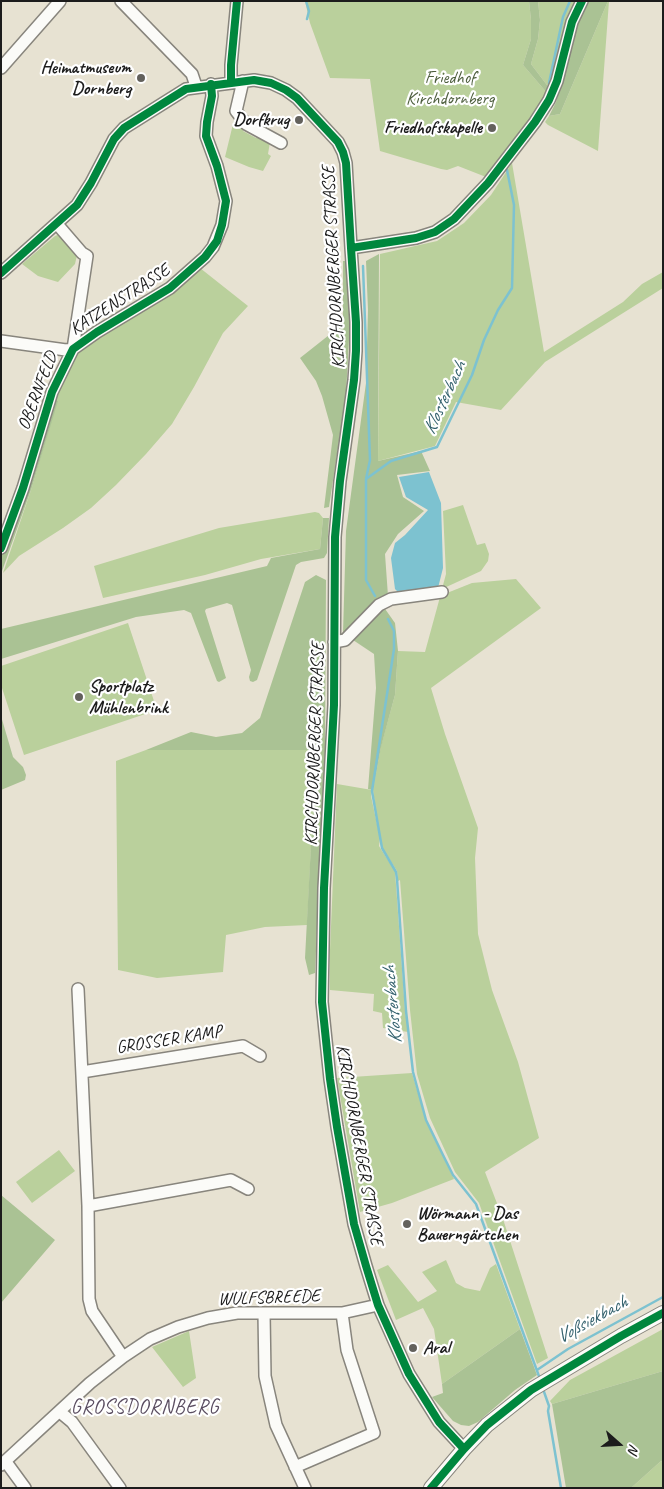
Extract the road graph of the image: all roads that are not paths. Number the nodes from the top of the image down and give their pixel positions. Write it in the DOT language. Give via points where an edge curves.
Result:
graph roads {
  1 [pos="60,1"];
  2 [pos="121,1"];
  3 [pos="236,1"];
  4 [pos="582,1"];
  5 [pos="1,68"];
  6 [pos="237,82"];
  7 [pos="212,84"];
  8 [pos="196,86"];
  9 [pos="281,143"];
  10 [pos="57,224"];
  11 [pos="351,248"];
  12 [pos="1,273"];
  13 [pos="1,341"];
  14 [pos="73,349"];
  15 [pos="1,548"];
  16 [pos="442,592"];
  17 [pos="334,642"];
  18 [pos="78,989"];
  19 [pos="260,1056"];
  20 [pos="82,1072"];
  21 [pos="248,1189"];
  22 [pos="88,1206"];
  23 [pos="378,1305"];
  24 [pos="264,1312"];
  25 [pos="342,1313"];
  26 [pos="663,1313"];
  27 [pos="123,1357"];
  28 [pos="60,1412"];
  29 [pos="464,1449"];
  30 [pos="4,1464"];
  31 [pos="295,1467"];
  32 [pos="25,1488"];
  33 [pos="120,1488"];
  34 [pos="305,1488"];
  35 [pos="431,1488"];
  1 -- 5 [label="street"];
  2 -- 8 [label="street" via="192,74"];
  3 -- 6 [label="street" via="231,65"];
  4 -- 11 [label="street" via="572,22 549,100 481,190 454,219 435,232 416,238"];
  6 -- 7 [label="street, KIRCHDORNBERGER STRASSE"];
  6 -- 9 [label="street" via="236,111 246,124"];
  6 -- 11 [label="street, KIRCHDORNBERGER STRASSE" via="262,81 286,90 338,142 346,163"];
  7 -- 8 [label="street, KIRCHDORNBERGER STRASSE"];
  7 -- 14 [label="street, KATZENSTRASSE" via="206,136 226,201 217,241 205,257 170,288"];
  8 -- 10 [label="street, KIRCHDORNBERGER STRASSE" via="178,93 124,128 114,139 82,198"];
  10 -- 12 [label="street, KIRCHDORNBERGER STRASSE"];
  10 -- 14 [label="street, OBERNFELD" via="87,256"];
  11 -- 17 [label="street, KIRCHDORNBERGER STRASSE" via="356,351 337,513"];
  13 -- 14 [label="street, KATZENSTRASSE"];
  14 -- 15 [label="street, OBERNFELD" via="52,392"];
  16 -- 17 [label="street" via="391,599 379,605 345,640"];
  17 -- 23 [label="street, KIRCHDORNBERGER STRASSE" via="322,1002 331,1089 354,1224"];
  18 -- 20 [label="street"];
  19 -- 20 [label="street, GROSSER KAMP" via="243,1046"];
  20 -- 22 [label="street"];
  21 -- 22 [label="street" via="231,1180"];
  22 -- 27 [label="street" via="89,1299 92,1310"];
  23 -- 25 [label="street, WULFSBREEDE"];
  23 -- 29 [label="street, KIRCHDORNBERGER STRASSE" via="409,1374 439,1422"];
  24 -- 25 [label="street, WULFSBREEDE"];
  24 -- 27 [label="street, WULFSBREEDE" via="208,1318 150,1340"];
  24 -- 31 [label="street" via="265,1376 276,1425"];
  25 -- 31 [label="street" via="347,1350 374,1433"];
  26 -- 29 [label="main road" via="541,1383 487,1425"];
  27 -- 28 [label="street, WULFSBREEDE"];
  28 -- 30 [label="street, WULFSBREEDE"];
  28 -- 33 [label="street" via="72,1422"];
  29 -- 35 [label="main road"];
  30 -- 32 [label="street"];
  31 -- 34 [label="street"];
}
